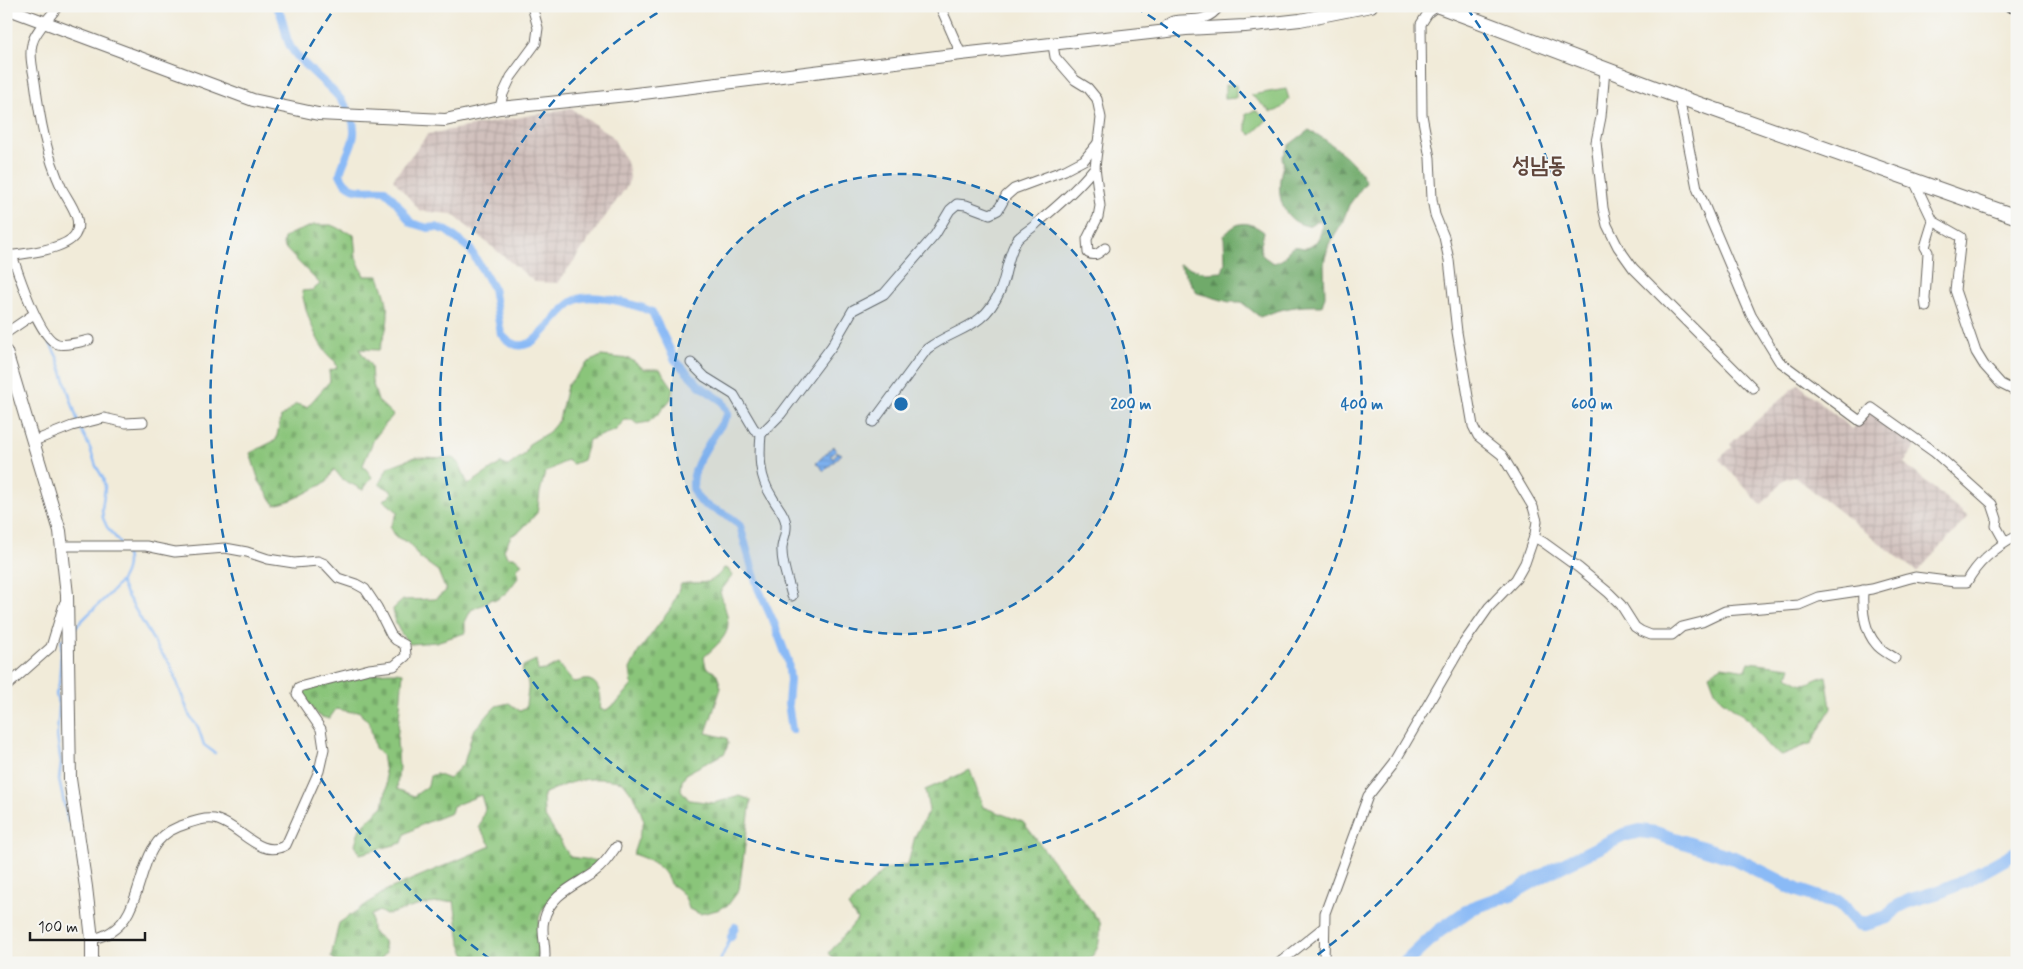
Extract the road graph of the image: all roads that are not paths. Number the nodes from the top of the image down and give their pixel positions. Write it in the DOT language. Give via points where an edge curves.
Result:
graph roads {
  1 [pos="58,6"];
  2 [pos="532,6"];
  3 [pos="940,6"];
  4 [pos="1220,6"];
  5 [pos="1371,6"];
  6 [pos="1438,6"];
  7 [pos="6,8"];
  8 [pos="44,23"];
  9 [pos="1164,32"];
  10 [pos="1053,44"];
  11 [pos="961,54"];
  12 [pos="1605,69"];
  13 [pos="1679,96"];
  14 [pos="500,108"];
  15 [pos="1096,144"];
  16 [pos="1095,167"];
  17 [pos="1914,180"];
  18 [pos="2017,217"];
  19 [pos="1933,221"];
  20 [pos="1105,248"];
  21 [pos="9,256"];
  22 [pos="1926,306"];
  23 [pos="34,314"];
  24 [pos="6,333"];
  25 [pos="89,340"];
  26 [pos="6,352"];
  27 [pos="691,363"];
  28 [pos="1752,388"];
  29 [pos="2017,392"];
  30 [pos="143,422"];
  31 [pos="873,422"];
  32 [pos="761,434"];
  33 [pos="34,441"];
  34 [pos="2017,536"];
  35 [pos="1534,537"];
  36 [pos="2005,542"];
  37 [pos="62,546"];
  38 [pos="1863,590"];
  39 [pos="67,595"];
  40 [pos="792,596"];
  41 [pos="1895,658"];
  42 [pos="6,687"];
  43 [pos="616,847"];
  44 [pos="1324,927"];
  45 [pos="92,939"];
  46 [pos="92,963"];
  47 [pos="544,963"];
  48 [pos="1279,963"];
  49 [pos="1324,963"];
  1 -- 8 [label="street"];
  2 -- 14 [label="street" via="538,28 536,43 511,78"];
  3 -- 11 [label="street"];
  4 -- 9 [label="street" via="1207,18 1171,22"];
  5 -- 9 [label="street" via="1300,20"];
  6 -- 12 [label="main road"];
  6 -- 35 [label="street" via="1428,12 1421,24 1422,115 1430,158 1433,207 1449,260 1473,426 1478,436 1502,455 1533,508 1537,520"];
  7 -- 8 [label="street"];
  8 -- 14 [label="street" via="254,100 318,114 445,120"];
  8 -- 21 [label="street" via="32,44 41,123 51,163 77,217 77,227 75,235 53,248"];
  9 -- 10 [label="street"];
  10 -- 11 [label="street"];
  10 -- 15 [label="street" via="1054,57 1097,99 1101,118"];
  11 -- 14 [label="street"];
  12 -- 13 [label="main road"];
  12 -- 28 [label="street" via="1596,142 1607,225 1634,268"];
  13 -- 17 [label="main road"];
  13 -- 36 [label="street" via="1697,188 1751,315 1779,361 1860,421 1872,408 1934,452 1992,504 1996,526"];
  15 -- 16 [label="street"];
  15 -- 32 [label="street" via="1084,160 1014,189 998,210 990,214 966,204 957,204 950,210 935,236 884,294 853,310 832,346 781,414"];
  16 -- 20 [label="street" via="1100,206 1086,245 1092,255"];
  16 -- 31 [label="street" via="1059,204 1017,239 1000,290 983,318 927,348"];
  17 -- 18 [label="main road"];
  17 -- 19 [label="street"];
  19 -- 22 [label="street" via="1926,247"];
  19 -- 29 [label="street" via="1961,237 1955,290 1976,352 2001,384"];
  21 -- 23 [label="street"];
  23 -- 24 [label="street"];
  23 -- 25 [label="street" via="54,342 60,345"];
  26 -- 33 [label="street"];
  27 -- 32 [label="street" via="705,378 734,395 754,429"];
  30 -- 33 [label="street" via="126,423 104,418"];
  32 -- 40 [label="street" via="761,475 786,523 782,554"];
  33 -- 37 [label="street"];
  34 -- 36 [label="street"];
  35 -- 38 [label="street" via="1609,593 1635,627 1651,635 1672,635 1682,627 1725,611 1800,604 1818,597"];
  35 -- 44 [label="street" via="1516,579 1489,607 1463,644 1394,763 1368,796 1325,913"];
  36 -- 38 [label="street" via="1983,558 1966,582 1915,577"];
  37 -- 39 [label="street"];
  37 -- 45 [label="street" via="146,546 175,552 225,548 294,563 318,561 338,578 365,589 391,635 407,650 406,656 394,666 298,687 297,694 321,729 324,749 319,771 286,845 276,849 262,847 218,820 203,819 176,828 157,844 149,857 124,921 112,933"];
  38 -- 41 [label="street" via="1868,630 1876,644"];
  39 -- 42 [label="street" via="51,647"];
  39 -- 45 [label="street" via="70,779"];
  43 -- 47 [label="street" via="600,867 558,896 548,912 544,921"];
  44 -- 48 [label="street"];
  44 -- 49 [label="street"];
  45 -- 46 [label="street"];
}
